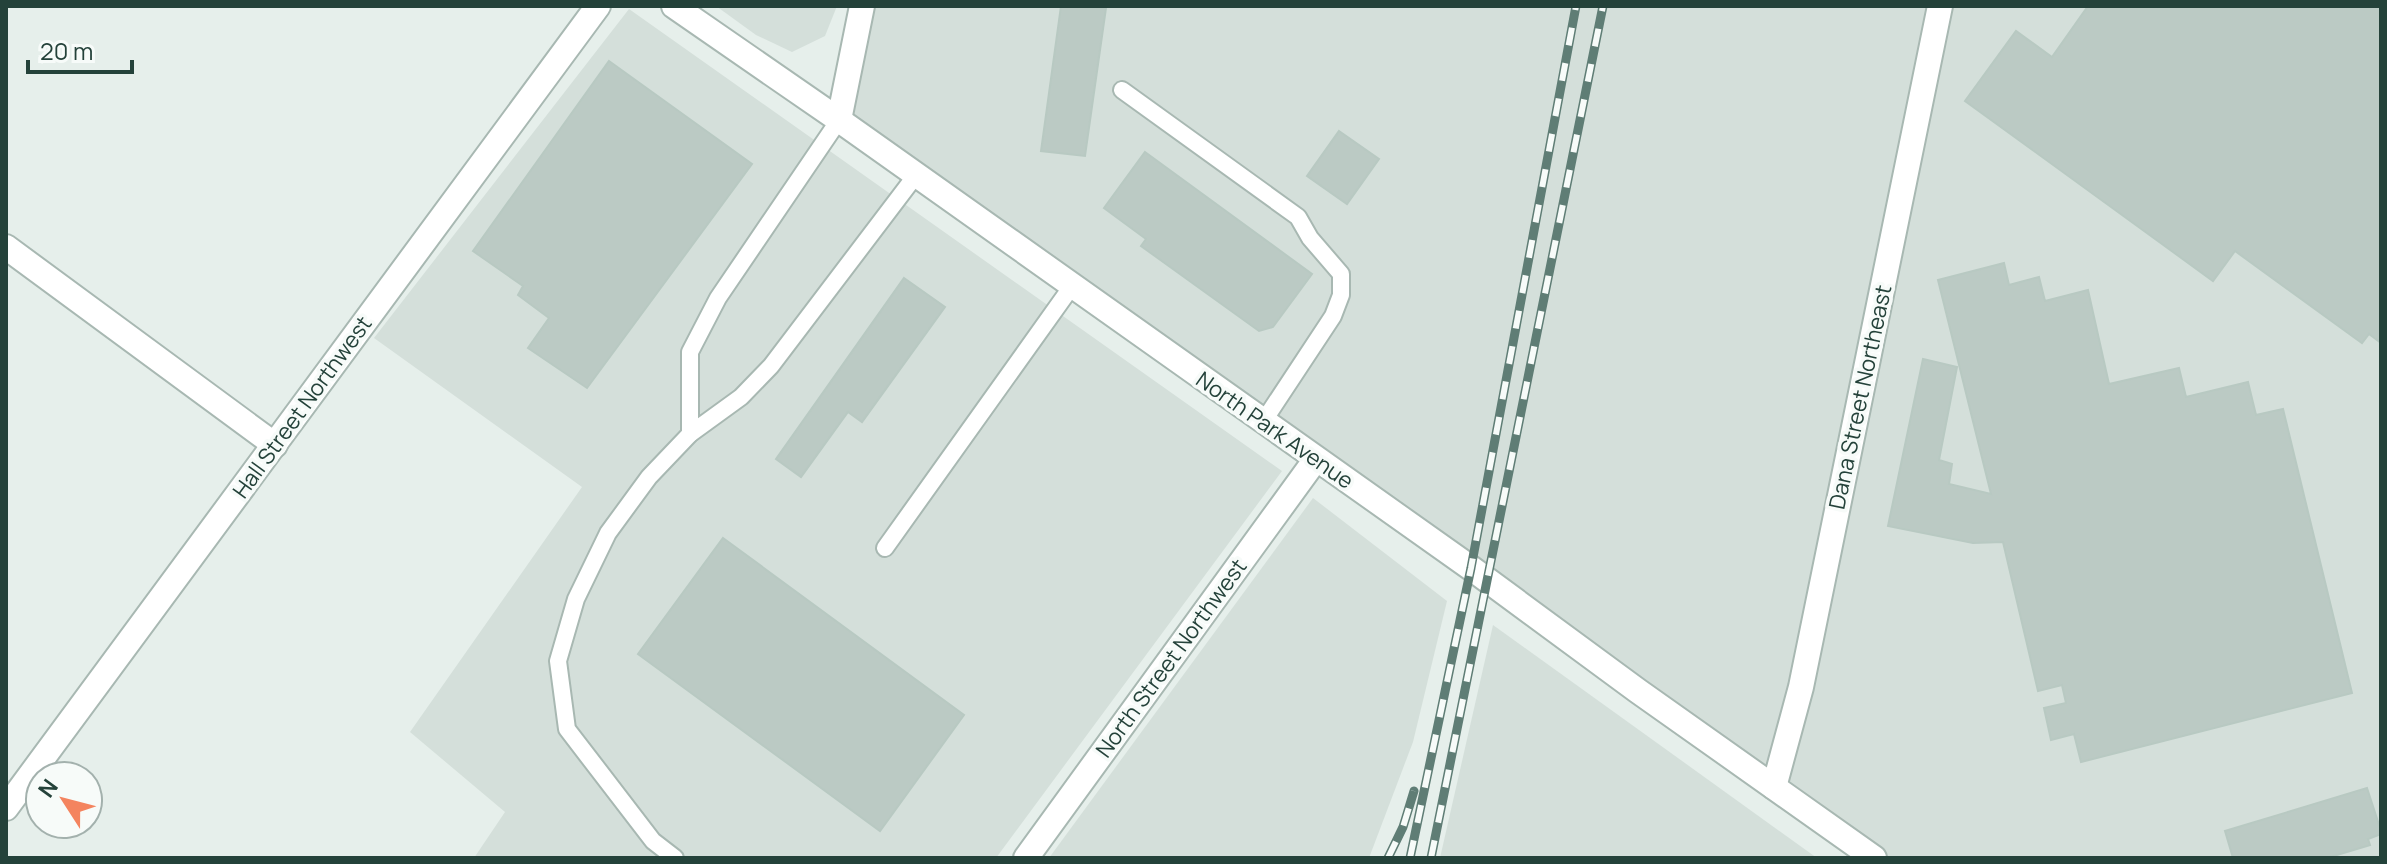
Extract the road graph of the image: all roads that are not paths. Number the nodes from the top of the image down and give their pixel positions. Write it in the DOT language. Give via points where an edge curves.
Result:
graph roads {
  1 [pos="598,6"];
  2 [pos="674,6"];
  3 [pos="862,6"];
  4 [pos="1940,6"];
  5 [pos="1122,90"];
  6 [pos="839,120"];
  7 [pos="916,175"];
  8 [pos="6,247"];
  9 [pos="1072,286"];
  10 [pos="1263,422"];
  11 [pos="690,434"];
  12 [pos="275,445"];
  13 [pos="1316,459"];
  14 [pos="885,548"];
  15 [pos="1774,787"];
  16 [pos="6,808"];
  17 [pos="675,858"];
  18 [pos="1026,858"];
  19 [pos="1874,858"];
  1 -- 12 [label="street, Hall Street Northwest"];
  2 -- 6 [label="street, North Park Avenue"];
  3 -- 6 [label="street"];
  4 -- 15 [label="street, Dana Street Northeast" via="1801,687"];
  5 -- 10 [label="lane" via="1298,217 1341,274 1333,316"];
  6 -- 7 [label="street, North Park Avenue"];
  6 -- 11 [label="lane" via="718,298 690,352"];
  7 -- 9 [label="street, North Park Avenue"];
  7 -- 11 [label="lane" via="771,366 741,397"];
  8 -- 12 [label="street"];
  9 -- 10 [label="street, North Park Avenue"];
  9 -- 14 [label="lane"];
  10 -- 13 [label="street, North Park Avenue"];
  11 -- 17 [label="lane" via="649,477 608,533 576,599 558,661 567,729 653,841"];
  12 -- 16 [label="street, Hall Street Northwest"];
  13 -- 15 [label="street, North Park Avenue"];
  13 -- 18 [label="street, North Street Northwest"];
  15 -- 19 [label="street, North Park Avenue"];
}
